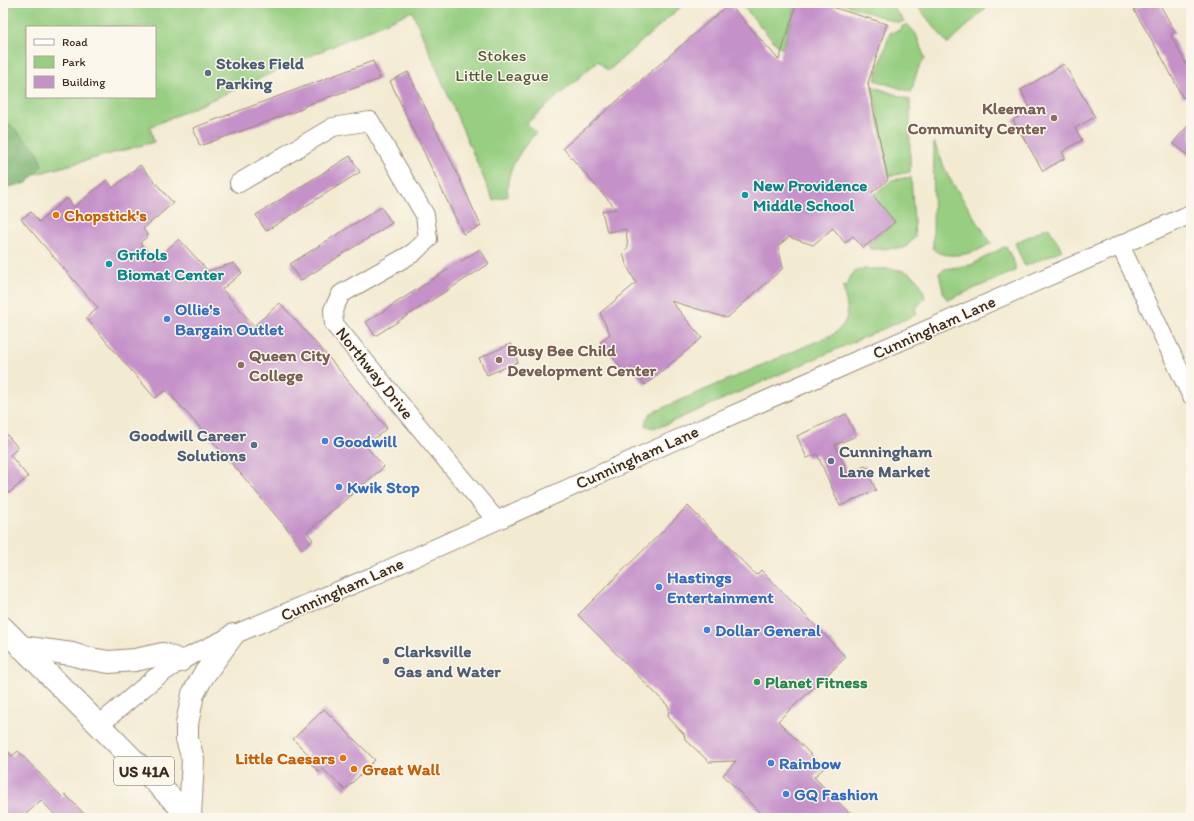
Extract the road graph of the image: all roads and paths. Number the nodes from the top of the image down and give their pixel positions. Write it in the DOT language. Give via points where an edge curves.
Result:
graph roads {
  1 [pos="239,183"];
  2 [pos="1191,214"];
  3 [pos="1120,245"];
  4 [pos="1191,395"];
  5 [pos="496,520"];
  6 [pos="3,628"];
  7 [pos="233,635"];
  8 [pos="21,647"];
  9 [pos="180,661"];
  10 [pos="99,725"];
  11 [pos="191,817"];
  1 -- 5 [label="street, Northway Drive" via="333,128 370,121 425,215 428,239 413,253 342,294 333,310 334,324"];
  2 -- 3 [label="street, Cunningham Lane"];
  3 -- 4 [label="street"];
  3 -- 5 [label="street, Cunningham Lane"];
  5 -- 7 [label="street, Cunningham Lane" via="371,577"];
  6 -- 8 [label="highway, US 41A"];
  7 -- 9 [label="street, Cunningham Lane"];
  7 -- 11 [label="highway" via="193,694 187,724 187,739 193,759"];
  8 -- 9 [label="highway" via="109,662 163,654"];
  8 -- 10 [label="highway, US 41A"];
  9 -- 10 [label="street, Cunningham Lane" via="136,693"];
  10 -- 11 [label="highway, US 41A"];
}
